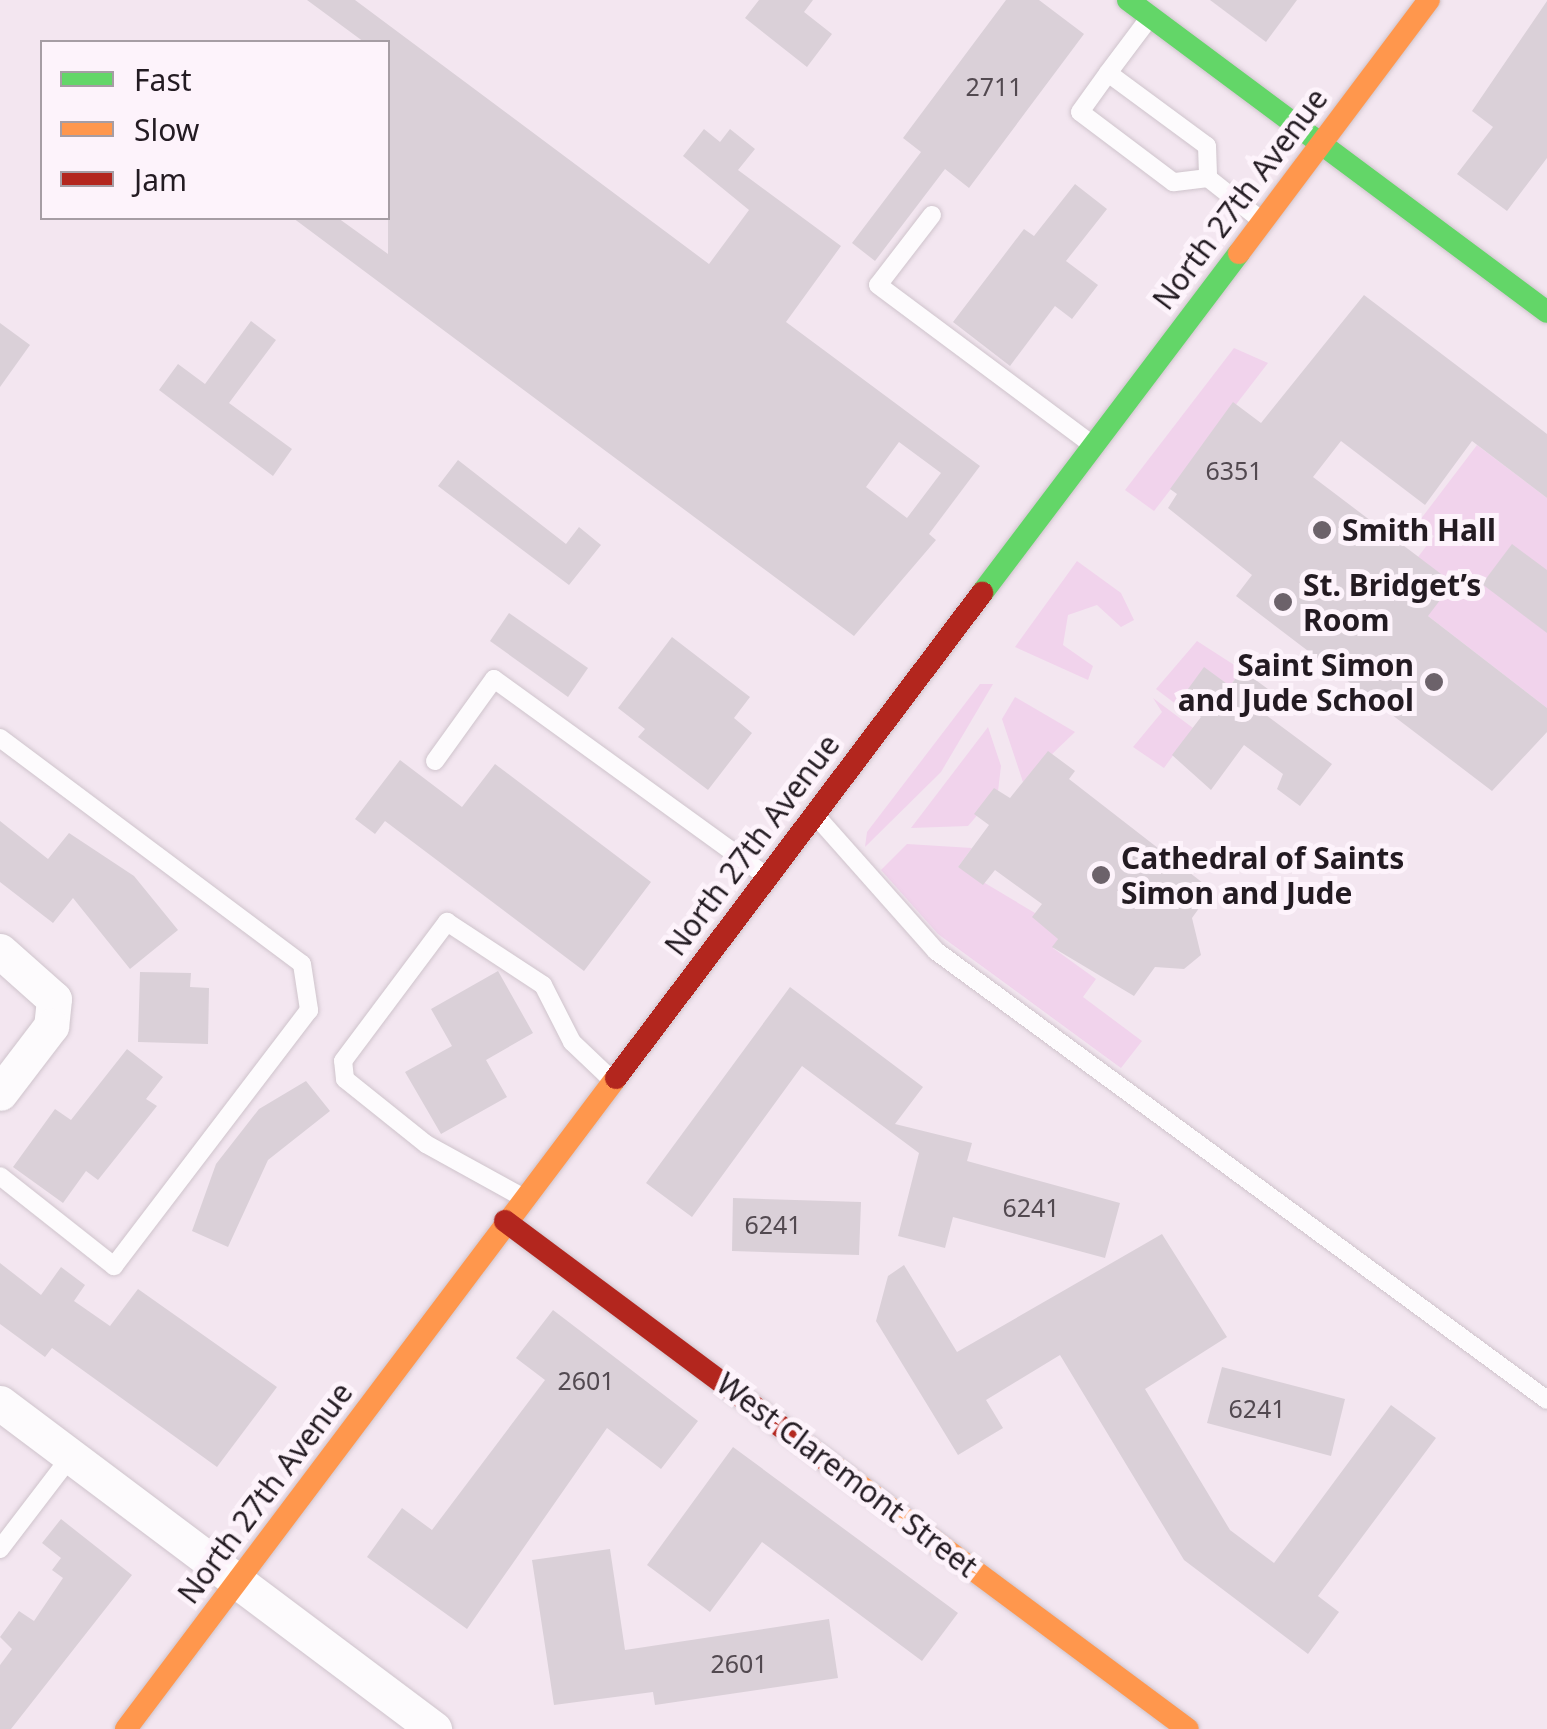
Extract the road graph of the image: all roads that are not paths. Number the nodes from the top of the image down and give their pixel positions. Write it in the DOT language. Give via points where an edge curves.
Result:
graph roads {
  1 [pos="1128,0"];
  2 [pos="1429,0"];
  3 [pos="1150,17"];
  4 [pos="1108,73"];
  5 [pos="1320,143"];
  6 [pos="1208,178"];
  7 [pos="932,216"];
  8 [pos="1262,220"];
  9 [pos="1547,312"];
  10 [pos="1092,444"];
  11 [pos="0,738"];
  12 [pos="435,760"];
  13 [pos="813,813"];
  14 [pos="766,875"];
  15 [pos="0,951"];
  16 [pos="612,1080"];
  17 [pos="0,1093"];
  18 [pos="0,1176"];
  19 [pos="523,1197"];
  20 [pos="505,1221"];
  21 [pos="1547,1400"];
  22 [pos="0,1403"];
  23 [pos="71,1456"];
  24 [pos="0,1549"];
  25 [pos="237,1581"];
  26 [pos="126,1729"];
  27 [pos="434,1729"];
  28 [pos="1188,1729"];
  1 -- 3 [label="main road"];
  2 -- 5 [label="main road, North 27th Avenue"];
  3 -- 4 [label="lane"];
  3 -- 5 [label="main road"];
  4 -- 6 [label="lane" via="1207,146"];
  4 -- 6 [label="lane" via="1080,112 1172,182"];
  5 -- 8 [label="main road, North 27th Avenue"];
  5 -- 9 [label="main road"];
  6 -- 8 [label="lane"];
  7 -- 10 [label="lane" via="878,285"];
  8 -- 10 [label="main road, North 27th Avenue"];
  10 -- 13 [label="main road, North 27th Avenue"];
  11 -- 18 [label="lane" via="302,964 309,1010 114,1266"];
  12 -- 14 [label="lane" via="494,679"];
  13 -- 14 [label="main road, North 27th Avenue"];
  13 -- 21 [label="lane" via="936,951"];
  14 -- 16 [label="main road, North 27th Avenue"];
  15 -- 17 [label="street" via="54,999 51,1026"];
  16 -- 19 [label="main road, North 27th Avenue"];
  16 -- 19 [label="lane" via="572,1042 543,986 466,926 447,922 343,1061 345,1079 426,1144"];
  19 -- 20 [label="main road, North 27th Avenue"];
  20 -- 25 [label="main road, North 27th Avenue"];
  20 -- 28 [label="main road, West Claremont Street"];
  22 -- 23 [label="street"];
  23 -- 24 [label="lane"];
  23 -- 25 [label="street"];
  25 -- 26 [label="main road, North 27th Avenue"];
  25 -- 27 [label="street"];
}
